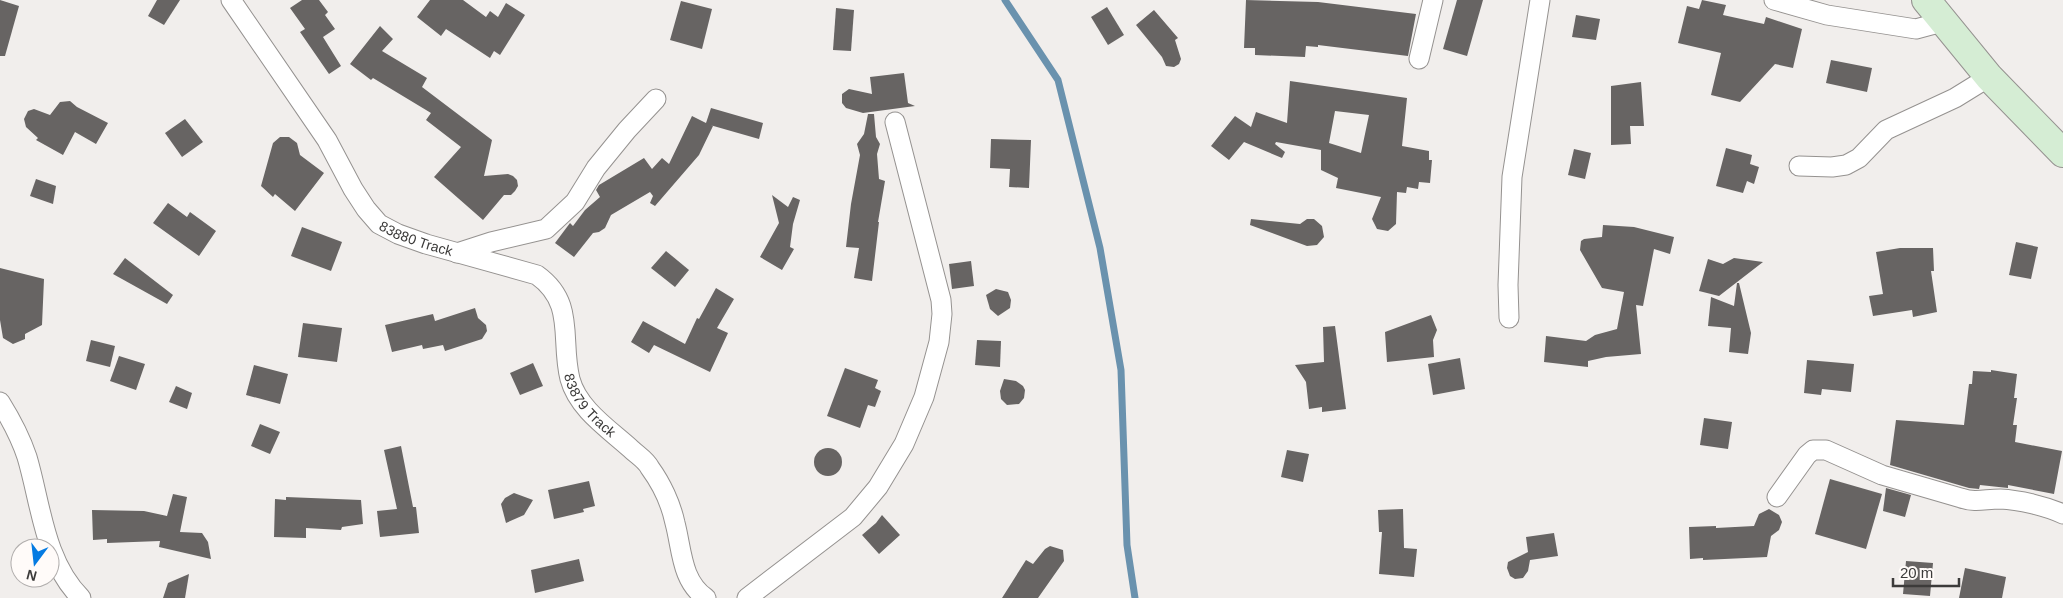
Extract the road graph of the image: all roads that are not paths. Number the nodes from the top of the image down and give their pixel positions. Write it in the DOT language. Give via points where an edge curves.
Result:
graph roads {
  1 [pos="231,0"];
  2 [pos="1433,0"];
  3 [pos="1540,0"];
  4 [pos="1774,0"];
  5 [pos="1926,0"];
  6 [pos="1942,22"];
  7 [pos="1418,59"];
  8 [pos="1989,77"];
  9 [pos="656,99"];
  10 [pos="895,122"];
  11 [pos="2063,153"];
  12 [pos="1799,166"];
  13 [pos="456,254"];
  14 [pos="1509,318"];
  15 [pos="0,402"];
  16 [pos="1777,497"];
  17 [pos="2063,514"];
  18 [pos="80,598"];
  19 [pos="706,598"];
  20 [pos="747,598"];
  1 -- 13 [label="street, 83880 Track" via="327,140 353,189 379,224"];
  2 -- 7 [label="street"];
  3 -- 14 [label="street" via="1512,177"];
  4 -- 6 [label="street" via="1827,15 1916,29"];
  5 -- 6 [label="street"];
  6 -- 8 [label="street"];
  8 -- 11 [label="street"];
  8 -- 12 [label="street" via="1955,98 1886,130 1860,158 1846,165"];
  9 -- 13 [label="street, 83880 Track" via="596,168 575,202 546,230 491,242"];
  10 -- 20 [label="street" via="941,300 939,342 924,397 904,444 878,487 852,517"];
  13 -- 19 [label="street, 83879 Track" via="537,275 549,283 564,316 570,379 576,393 599,422 650,466 670,505 687,575"];
  15 -- 18 [label="street" via="26,456 39,511 58,564"];
  16 -- 17 [label="street" via="1807,455 1813,450 1826,450 1882,475 1971,501 2000,499"];
}
